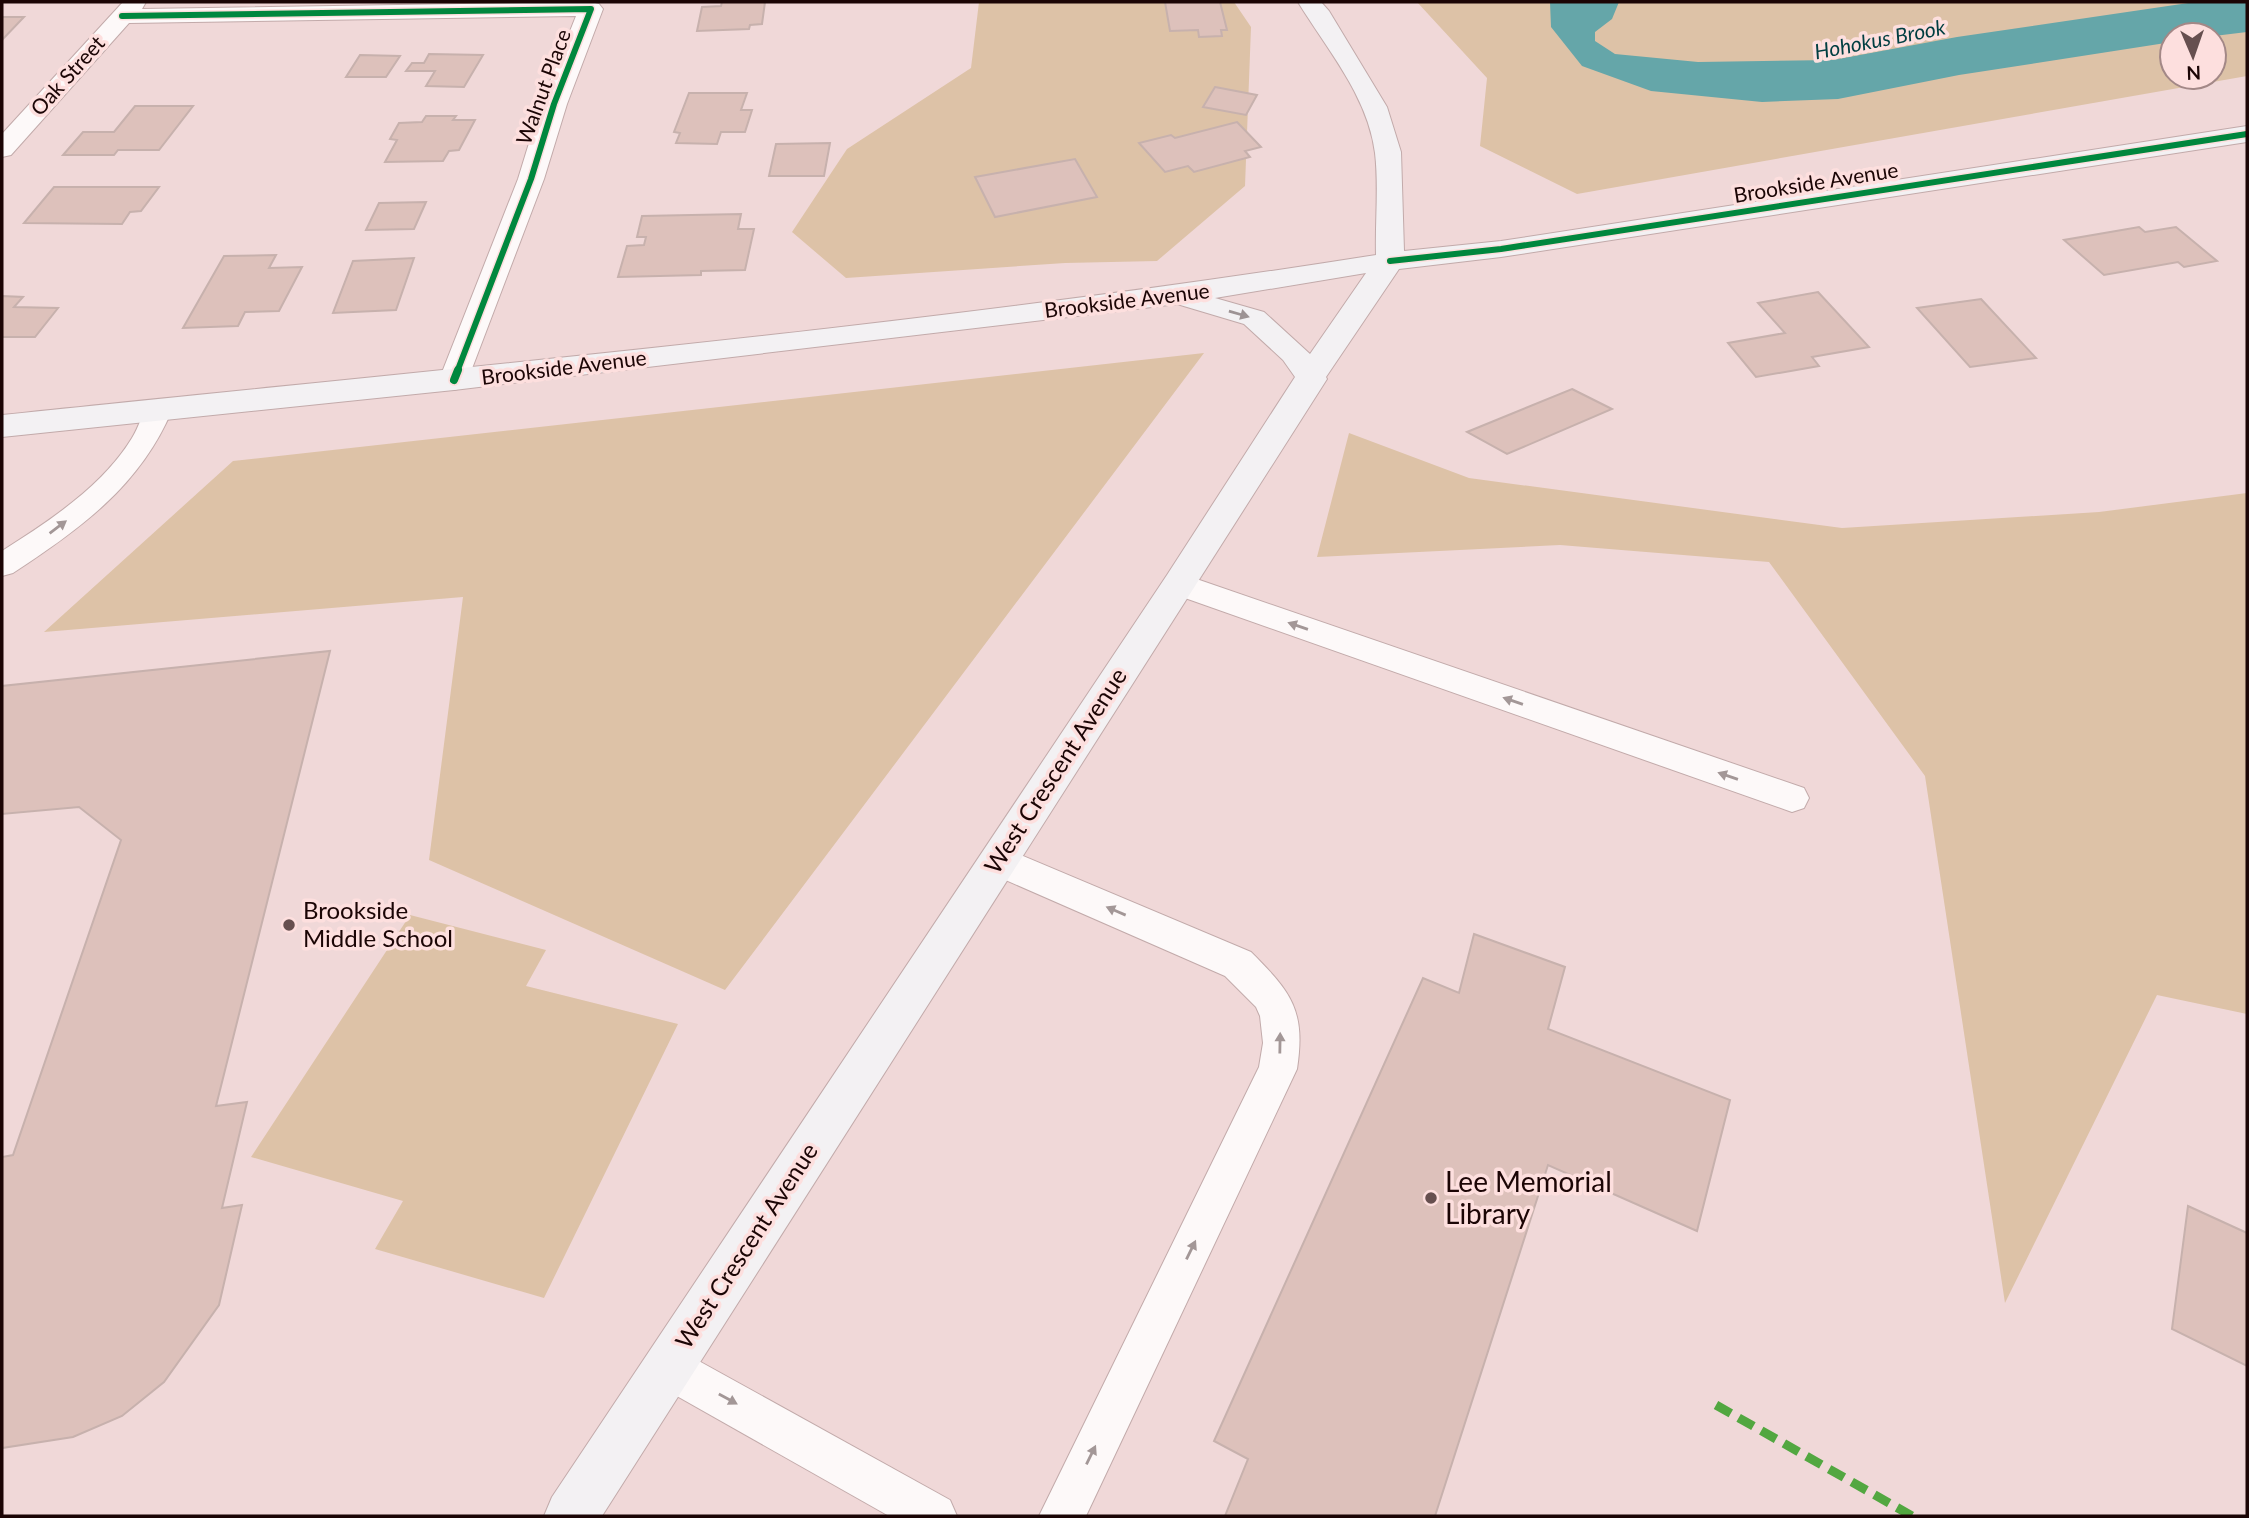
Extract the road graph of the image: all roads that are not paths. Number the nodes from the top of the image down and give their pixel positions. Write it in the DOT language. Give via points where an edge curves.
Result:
graph roads {
  1 [pos="1309,2"];
  2 [pos="128,9"];
  3 [pos="2247,134"];
  4 [pos="2,149"];
  5 [pos="1390,261"];
  6 [pos="1173,296"];
  7 [pos="1312,379"];
  8 [pos="454,380"];
  9 [pos="158,410"];
  10 [pos="2,426"];
  11 [pos="2,565"];
  12 [pos="1179,584"];
  13 [pos="1792,798"];
  14 [pos="997,860"];
  15 [pos="668,1366"];
  16 [pos="571,1516"];
  17 [pos="934,1516"];
  18 [pos="1062,1516"];
  1 -- 5 [label="main road" via="1351,64 1378,118 1388,152"];
  2 -- 4 [label="street, Oak Street"];
  2 -- 8 [label="street, Walnut Place" via="592,9"];
  3 -- 5 [label="main road, Brookside Avenue" via="1501,249"];
  5 -- 6 [label="main road, Brookside Avenue"];
  5 -- 7 [label="main road, West Crescent Avenue"];
  6 -- 7 [label="main road, one-way" via="1254,318 1294,353"];
  6 -- 8 [label="main road, Brookside Avenue"];
  7 -- 12 [label="main road, West Crescent Avenue"];
  8 -- 9 [label="main road, Brookside Avenue"];
  9 -- 10 [label="main road, Brookside Avenue"];
  11 -- 9 [label="lane, one-way" via="59,528 103,489 143,444"];
  13 -- 12 [label="lane, one-way"];
  12 -- 14 [label="main road, West Crescent Avenue"];
  14 -- 15 [label="main road, West Crescent Avenue"];
  18 -- 14 [label="lane, one-way" via="1278,1069 1282,1043 1279,1015 1269,995 1238,964"];
  15 -- 16 [label="main road, West Crescent Avenue"];
  15 -- 17 [label="lane, one-way"];
}
